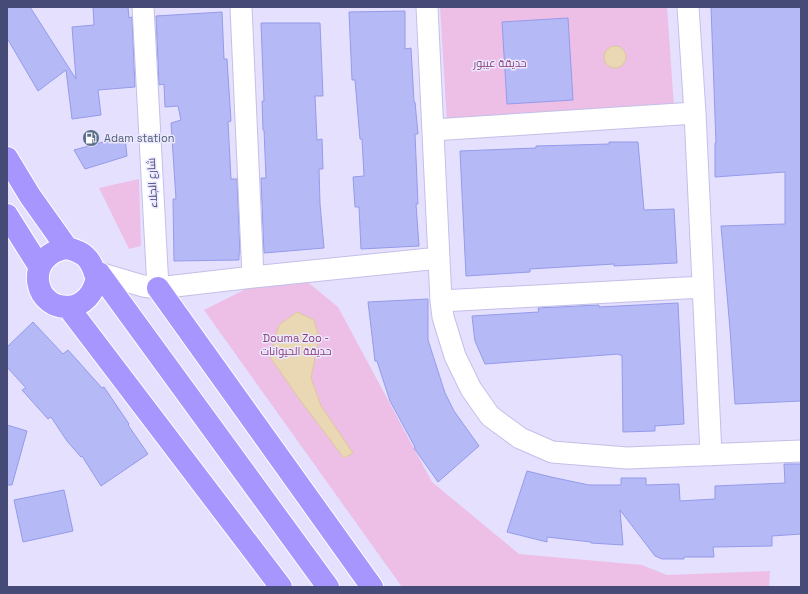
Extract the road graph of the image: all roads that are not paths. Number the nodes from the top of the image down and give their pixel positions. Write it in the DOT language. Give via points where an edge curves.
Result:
graph roads {
  1 [pos="143,7"];
  2 [pos="241,7"];
  3 [pos="427,7"];
  4 [pos="688,7"];
  5 [pos="695,114"];
  6 [pos="433,130"];
  7 [pos="7,158"];
  8 [pos="7,215"];
  9 [pos="66,248"];
  10 [pos="439,258"];
  11 [pos="40,266"];
  12 [pos="99,273"];
  13 [pos="253,277"];
  14 [pos="703,287"];
  15 [pos="158,288"];
  16 [pos="441,301"];
  17 [pos="68,307"];
  18 [pos="801,451"];
  19 [pos="711,455"];
  20 [pos="281,587"];
  21 [pos="328,587"];
  22 [pos="372,587"];
  1 -- 15 [label="street, شارع الجلاء"];
  2 -- 13 [label="street"];
  3 -- 6 [label="street"];
  4 -- 5 [label="street"];
  5 -- 6 [label="street"];
  5 -- 14 [label="street"];
  6 -- 10 [label="street"];
  7 -- 9 [label="main road"];
  8 -- 11 [label="main road"];
  9 -- 11 [label="main road" via="50,254"];
  9 -- 12 [label="main road" via="77,250 86,256 95,274"];
  10 -- 13 [label="street"];
  10 -- 16 [label="street"];
  11 -- 17 [label="main road" via="37,276 43,294 50,302"];
  12 -- 15 [label="street" via="142,286"];
  12 -- 17 [label="main road" via="91,293 85,300"];
  12 -- 21 [label="main road"];
  13 -- 15 [label="street"];
  14 -- 16 [label="street"];
  14 -- 19 [label="street"];
  15 -- 22 [label="main road"];
  16 -- 19 [label="street" via="443,317 455,356 471,389 490,416 520,438 552,452 627,458"];
  17 -- 20 [label="main road"];
  18 -- 19 [label="street"];
}
